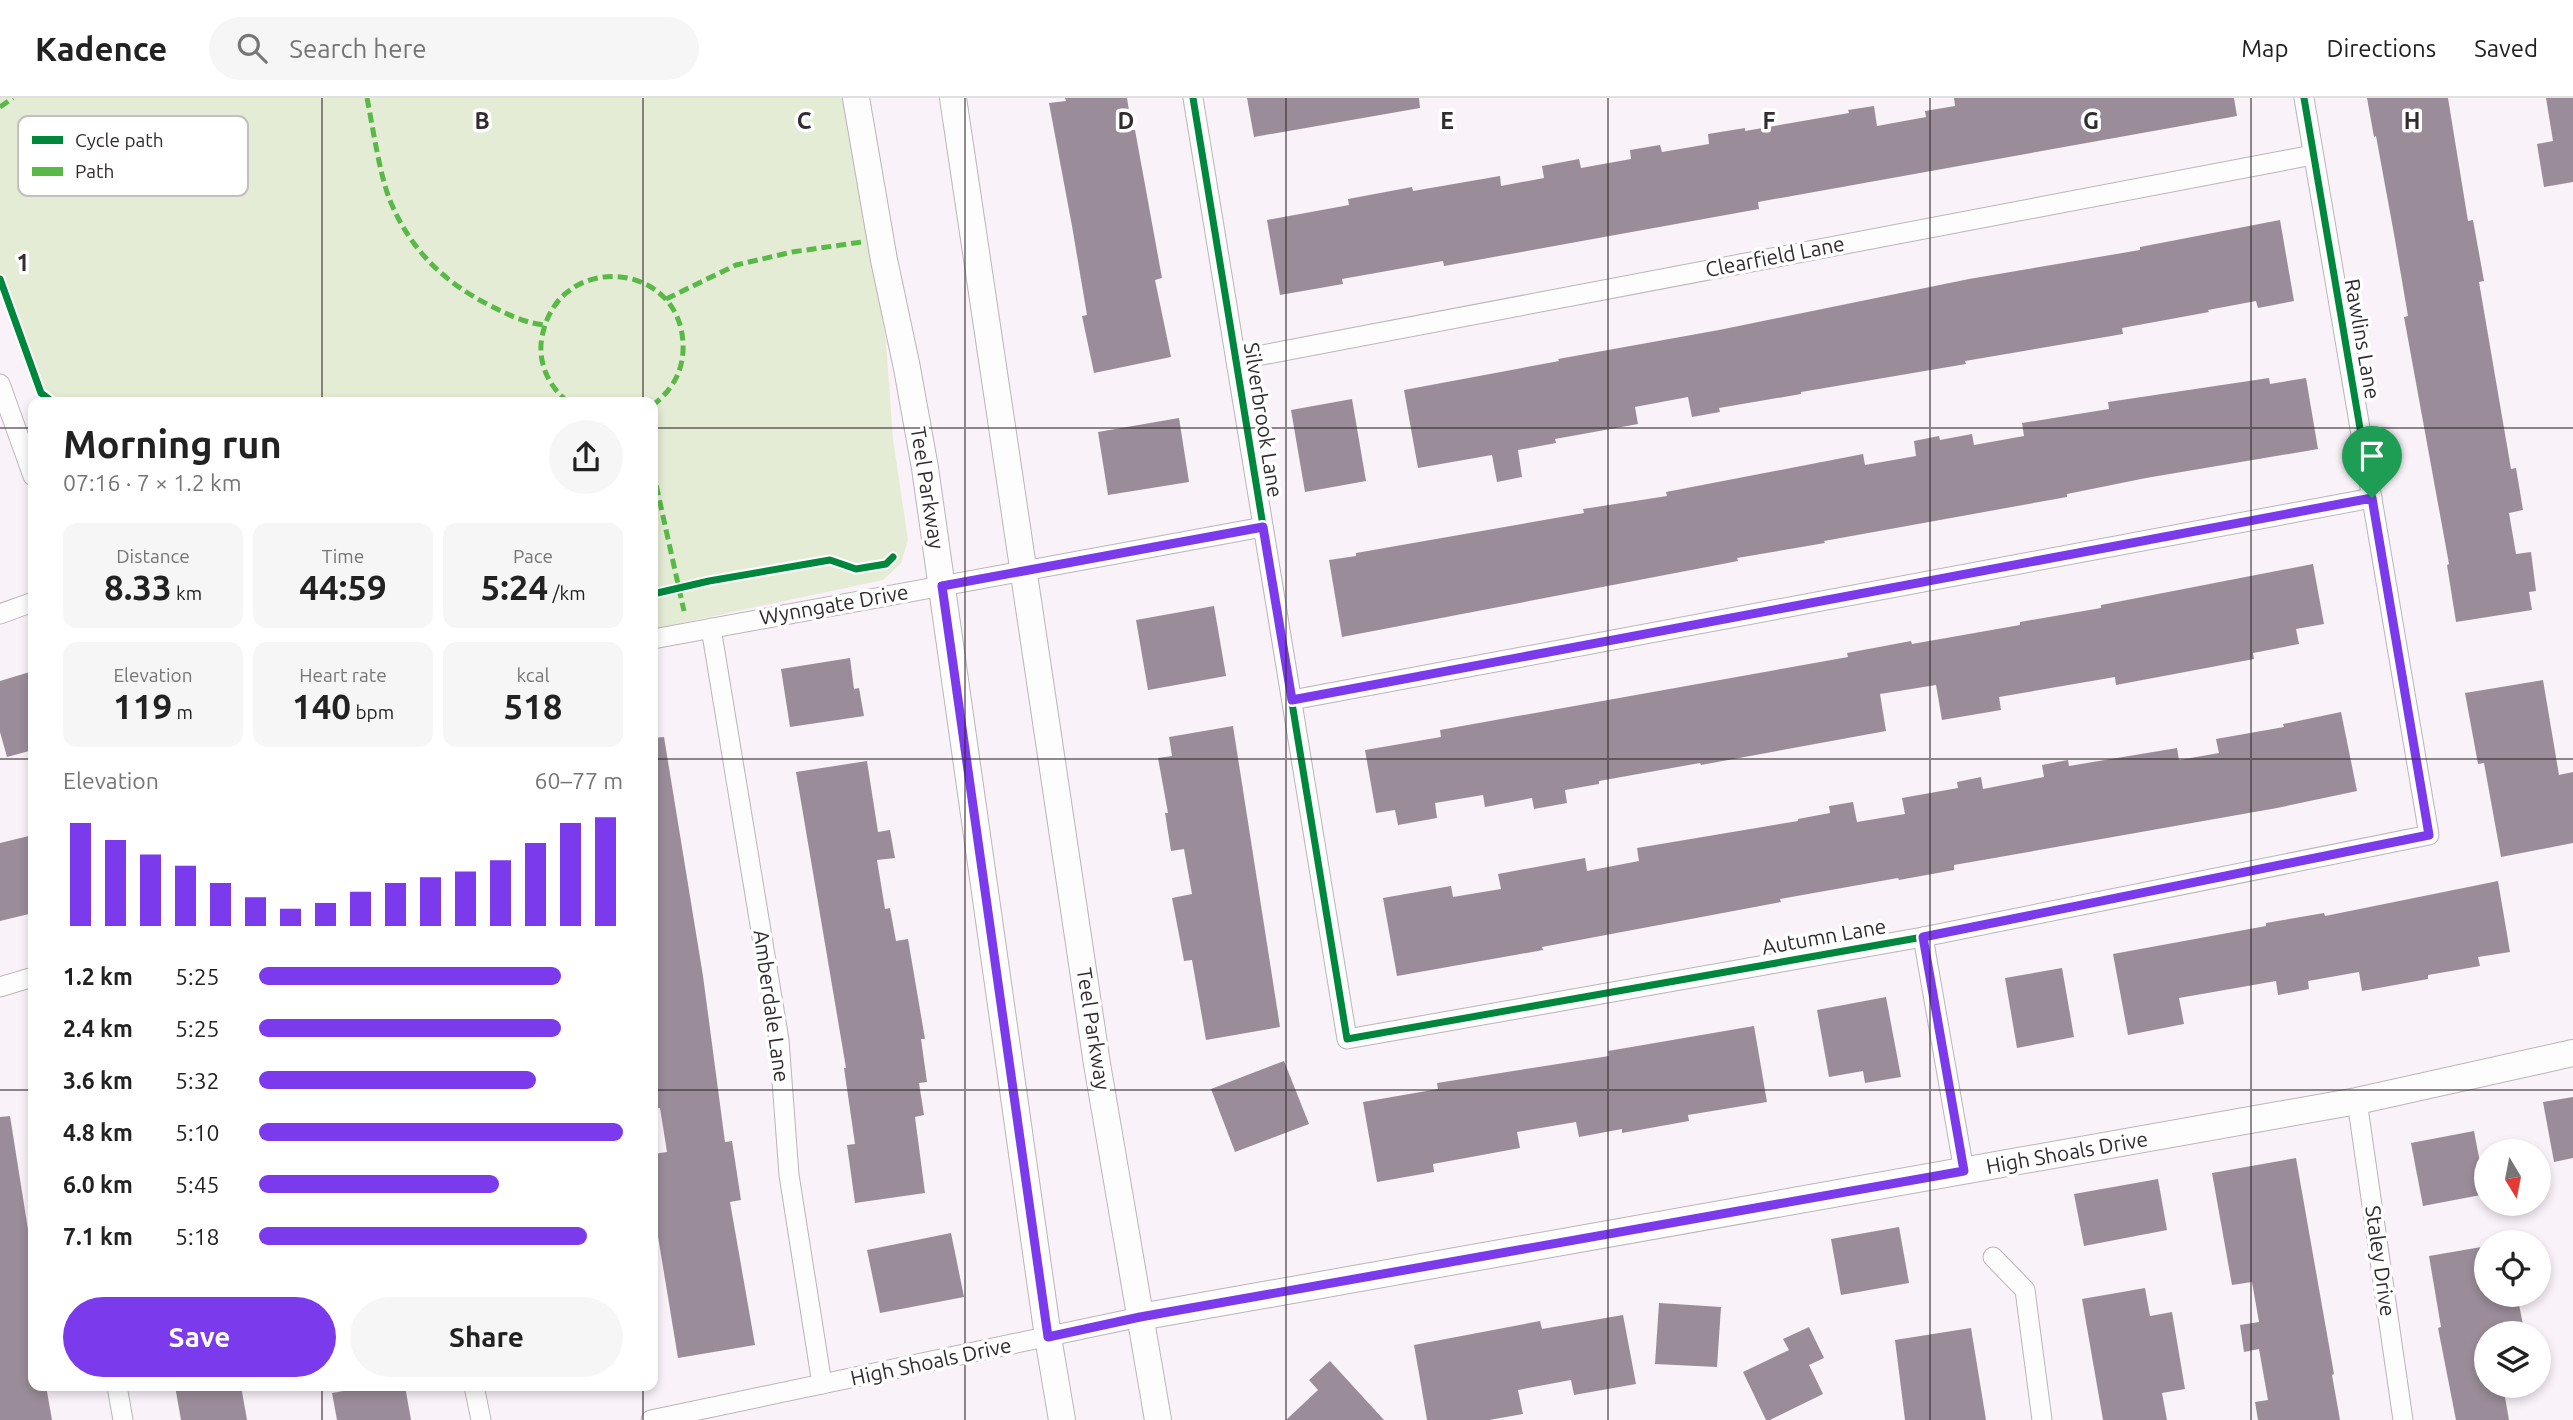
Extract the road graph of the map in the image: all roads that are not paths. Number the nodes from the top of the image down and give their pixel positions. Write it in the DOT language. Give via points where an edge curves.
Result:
graph roads {
  1 [pos="856,98"];
  2 [pos="953,98"];
  3 [pos="1193,98"];
  4 [pos="2304,98"];
  5 [pos="2313,155"];
  6 [pos="1236,360"];
  7 [pos="0,384"];
  8 [pos="28,462"];
  9 [pos="2372,498"];
  10 [pos="1263,527"];
  11 [pos="1023,569"];
  12 [pos="942,586"];
  13 [pos="28,604"];
  14 [pos="0,614"];
  15 [pos="711,628"];
  16 [pos="658,638"];
  17 [pos="1292,700"];
  18 [pos="2429,835"];
  19 [pos="1923,937"];
  20 [pos="28,978"];
  21 [pos="0,986"];
  22 [pos="1348,1039"];
  23 [pos="2573,1053"];
  24 [pos="2357,1101"];
  25 [pos="1964,1171"];
  26 [pos="1993,1257"];
  27 [pos="1140,1317"];
  28 [pos="1048,1337"];
  29 [pos="822,1384"];
  30 [pos="118,1391"];
  31 [pos="475,1391"];
  32 [pos="122,1420"];
  33 [pos="481,1420"];
  34 [pos="651,1420"];
  35 [pos="1062,1420"];
  36 [pos="1157,1420"];
  37 [pos="2042,1420"];
  38 [pos="2403,1420"];
  1 -- 12 [label="main road, Teel Parkway" via="923,455"];
  2 -- 11 [label="main road, Teel Parkway"];
  3 -- 6 [label="street, Silverbrook Lane"];
  4 -- 5 [label="street, Rawlins Lane"];
  5 -- 6 [label="street, Clearfield Lane"];
  5 -- 9 [label="street, Rawlins Lane"];
  6 -- 10 [label="street, Silverbrook Lane"];
  7 -- 8 [label="street"];
  9 -- 17 [label="street"];
  9 -- 18 [label="street, Rawlins Lane"];
  10 -- 11 [label="street, Wynngate Drive"];
  10 -- 17 [label="street, Silverbrook Lane"];
  11 -- 12 [label="street, Wynngate Drive"];
  11 -- 27 [label="main road, Teel Parkway"];
  12 -- 15 [label="street, Wynngate Drive"];
  12 -- 28 [label="main road, Teel Parkway"];
  13 -- 14 [label="street"];
  15 -- 16 [label="street, Wynngate Drive"];
  15 -- 29 [label="street, Amberdale Lane" via="779,1040 789,1175"];
  17 -- 22 [label="street, Silverbrook Lane"];
  18 -- 19 [label="street, Autumn Lane"];
  19 -- 22 [label="street, Autumn Lane"];
  19 -- 25 [label="street"];
  20 -- 21 [label="street"];
  23 -- 24 [label="main road, High Shoals Drive"];
  24 -- 25 [label="main road, High Shoals Drive"];
  24 -- 38 [label="street, Staley Drive"];
  25 -- 27 [label="main road, High Shoals Drive"];
  26 -- 37 [label="street" via="2025,1290"];
  27 -- 28 [label="street, High Shoals Drive"];
  27 -- 36 [label="main road, Teel Parkway"];
  28 -- 29 [label="street, High Shoals Drive"];
  28 -- 35 [label="main road, Teel Parkway"];
  29 -- 34 [label="street, High Shoals Drive"];
  30 -- 32 [label="street"];
  31 -- 33 [label="street"];
}
